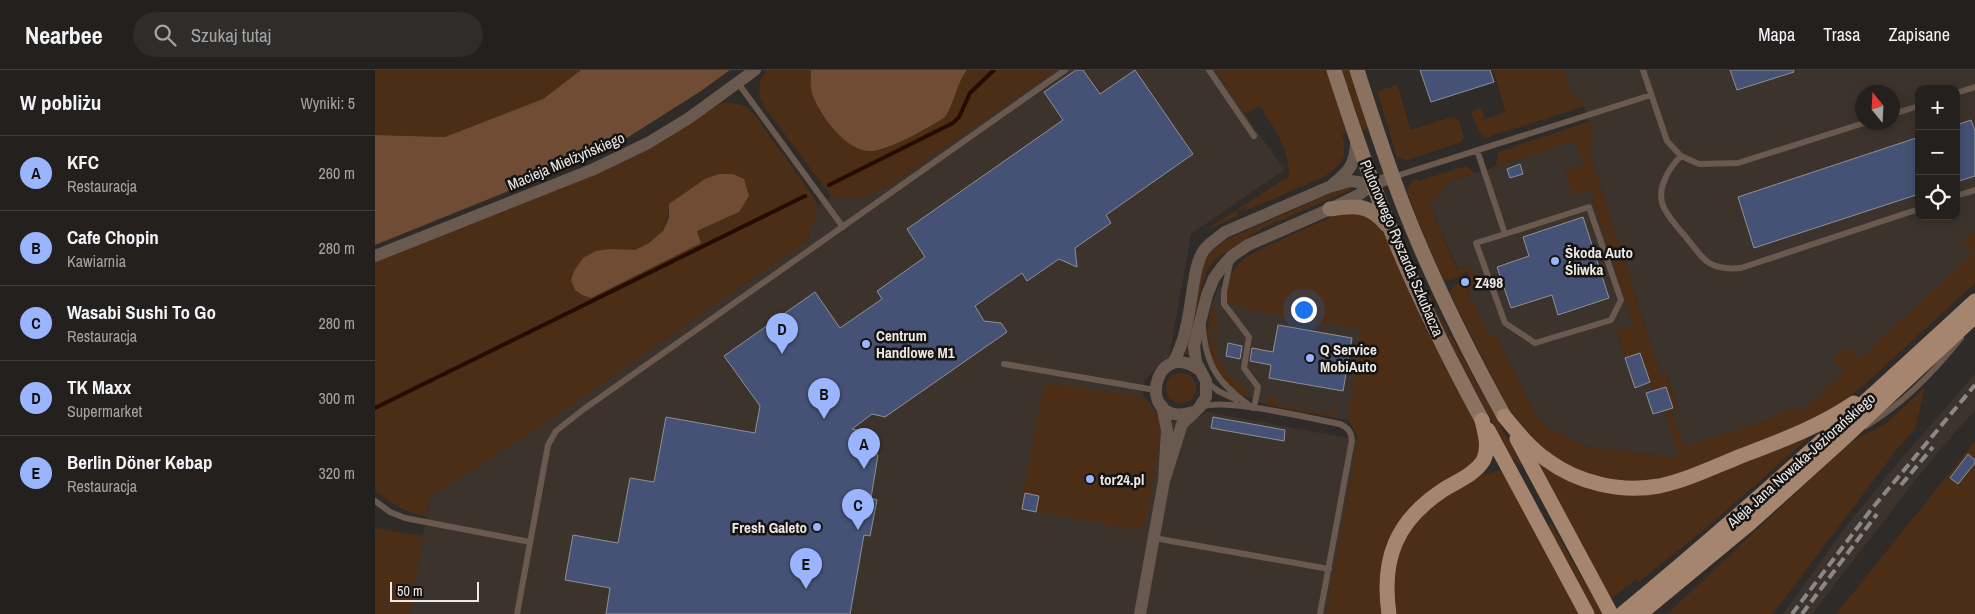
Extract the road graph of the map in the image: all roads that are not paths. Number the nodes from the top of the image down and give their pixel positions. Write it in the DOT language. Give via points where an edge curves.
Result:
graph roads {
  1 [pos="755,70"];
  2 [pos="1065,70"];
  3 [pos="1209,70"];
  4 [pos="1334,70"];
  5 [pos="1357,70"];
  6 [pos="1643,70"];
  7 [pos="738,82"];
  8 [pos="1975,87"];
  9 [pos="1960,92"];
  10 [pos="1651,95"];
  11 [pos="1915,107"];
  12 [pos="1900,112"];
  13 [pos="1855,126"];
  14 [pos="1254,136"];
  15 [pos="1356,138"];
  16 [pos="1477,150"];
  17 [pos="1681,156"];
  18 [pos="1393,177"];
  19 [pos="1373,184"];
  20 [pos="1329,187"];
  21 [pos="1975,190"];
  22 [pos="1960,195"];
  23 [pos="1331,209"];
  24 [pos="1915,210"];
  25 [pos="843,227"];
  26 [pos="1390,229"];
  27 [pos="1505,234"];
  28 [pos="375,256"];
  29 [pos="1232,256"];
  30 [pos="1975,301"];
  31 [pos="1203,314"];
  32 [pos="1975,318"];
  33 [pos="1173,363"];
  34 [pos="1004,364"];
  35 [pos="1480,372"];
  36 [pos="1897,373"];
  37 [pos="1203,376"];
  38 [pos="1155,390"];
  39 [pos="1162,406"];
  40 [pos="1254,408"];
  41 [pos="1196,410"];
  42 [pos="1504,416"];
  43 [pos="1482,420"];
  44 [pos="1508,468"];
  45 [pos="1473,472"];
  46 [pos="1164,481"];
  47 [pos="1544,487"];
  48 [pos="375,502"];
  49 [pos="1154,538"];
  50 [pos="530,542"];
  51 [pos="1329,569"];
  52 [pos="1642,607"];
  53 [pos="517,614"];
  54 [pos="1140,614"];
  55 [pos="1321,614"];
  56 [pos="1389,614"];
  57 [pos="1587,614"];
  58 [pos="1611,614"];
  59 [pos="1622,614"];
  1 -- 7 [label="street, Macieja Mielżyńskiego"];
  2 -- 25 [label="lane"];
  3 -- 14 [label="lane"];
  4 -- 15 [label="street, Plutonowego Ryszarda Szkubacza"];
  5 -- 18 [label="street, Plutonowego Ryszarda Szkubacza"];
  6 -- 10 [label="lane"];
  7 -- 25 [label="lane"];
  7 -- 28 [label="street, Macieja Mielżyńskiego" via="648,143 594,169"];
  8 -- 9 [label="lane"];
  10 -- 16 [label="lane"];
  10 -- 17 [label="lane" via="1667,141"];
  11 -- 12 [label="lane"];
  13 -- 17 [label="lane" via="1738,163 1699,164"];
  15 -- 19 [label="street, Plutonowego Ryszarda Szkubacza"];
  15 -- 20 [label="street" via="1356,154 1351,165"];
  16 -- 18 [label="lane"];
  16 -- 27 [label="lane"];
  17 -- 24 [label="lane" via="1671,166 1665,180 1661,193 1663,205 1707,263 1716,267 1741,268"];
  18 -- 19 [label="street"];
  18 -- 35 [label="street, Plutonowego Ryszarda Szkubacza" via="1429,268"];
  19 -- 20 [label="street" via="1350,181"];
  19 -- 23 [label="street"];
  19 -- 26 [label="street, Plutonowego Ryszarda Szkubacza"];
  19 -- 35 [label="street" via="1391,201 1427,282"];
  20 -- 33 [label="street" via="1225,232 1203,251 1181,350"];
  21 -- 22 [label="lane"];
  23 -- 26 [label="street" via="1367,208"];
  23 -- 29 [label="street" via="1265,236"];
  25 -- 50 [label="lane" via="556,431 547,445"];
  26 -- 43 [label="street, Plutonowego Ryszarda Szkubacza" via="1431,322"];
  27 -- 27 [label="lane" via="1477,244 1505,323 1535,343 1611,320 1621,300 1589,207"];
  29 -- 31 [label="street" via="1214,278"];
  29 -- 40 [label="lane" via="1223,292 1224,304 1249,337 1244,368 1258,387"];
  30 -- 36 [label="main road, Aleja Jana Nowaka-Jeziorańskiego"];
  31 -- 37 [label="street" via="1194,353"];
  31 -- 40 [label="lane" via="1206,351 1214,371 1230,391"];
  32 -- 52 [label="main road, Aleja Jana Nowaka-Jeziorańskiego" via="1749,524"];
  33 -- 37 [label="street" via="1188,363"];
  33 -- 38 [label="street" via="1161,371"];
  34 -- 38 [label="lane"];
  35 -- 42 [label="street, Plutonowego Ryszarda Szkubacza"];
  36 -- 42 [label="main road" via="1815,426 1672,482 1643,488 1614,487 1563,471 1524,440"];
  36 -- 52 [label="main road, Aleja Jana Nowaka-Jeziorańskiego"];
  37 -- 40 [label="lane" via="1218,391"];
  37 -- 41 [label="street" via="1206,397"];
  38 -- 39 [label="street"];
  39 -- 41 [label="street" via="1177,415"];
  39 -- 46 [label="street" via="1167,430"];
  40 -- 41 [label="lane" via="1214,403"];
  40 -- 51 [label="lane" via="1340,424 1352,433"];
  41 -- 46 [label="street" via="1182,424"];
  42 -- 47 [label="main road"];
  43 -- 44 [label="main road"];
  43 -- 45 [label="main road" via="1487,449"];
  44 -- 45 [label="main road" via="1493,466"];
  44 -- 47 [label="main road" via="1529,476"];
  44 -- 57 [label="main road"];
  45 -- 56 [label="main road" via="1429,501 1403,527 1387,572"];
  46 -- 49 [label="street"];
  47 -- 58 [label="main road"];
  48 -- 50 [label="lane" via="405,518"];
  49 -- 51 [label="lane"];
  49 -- 54 [label="street"];
  50 -- 53 [label="lane"];
  51 -- 55 [label="lane"];
  52 -- 59 [label="main road, Aleja Jana Nowaka-Jeziorańskiego"];
}
